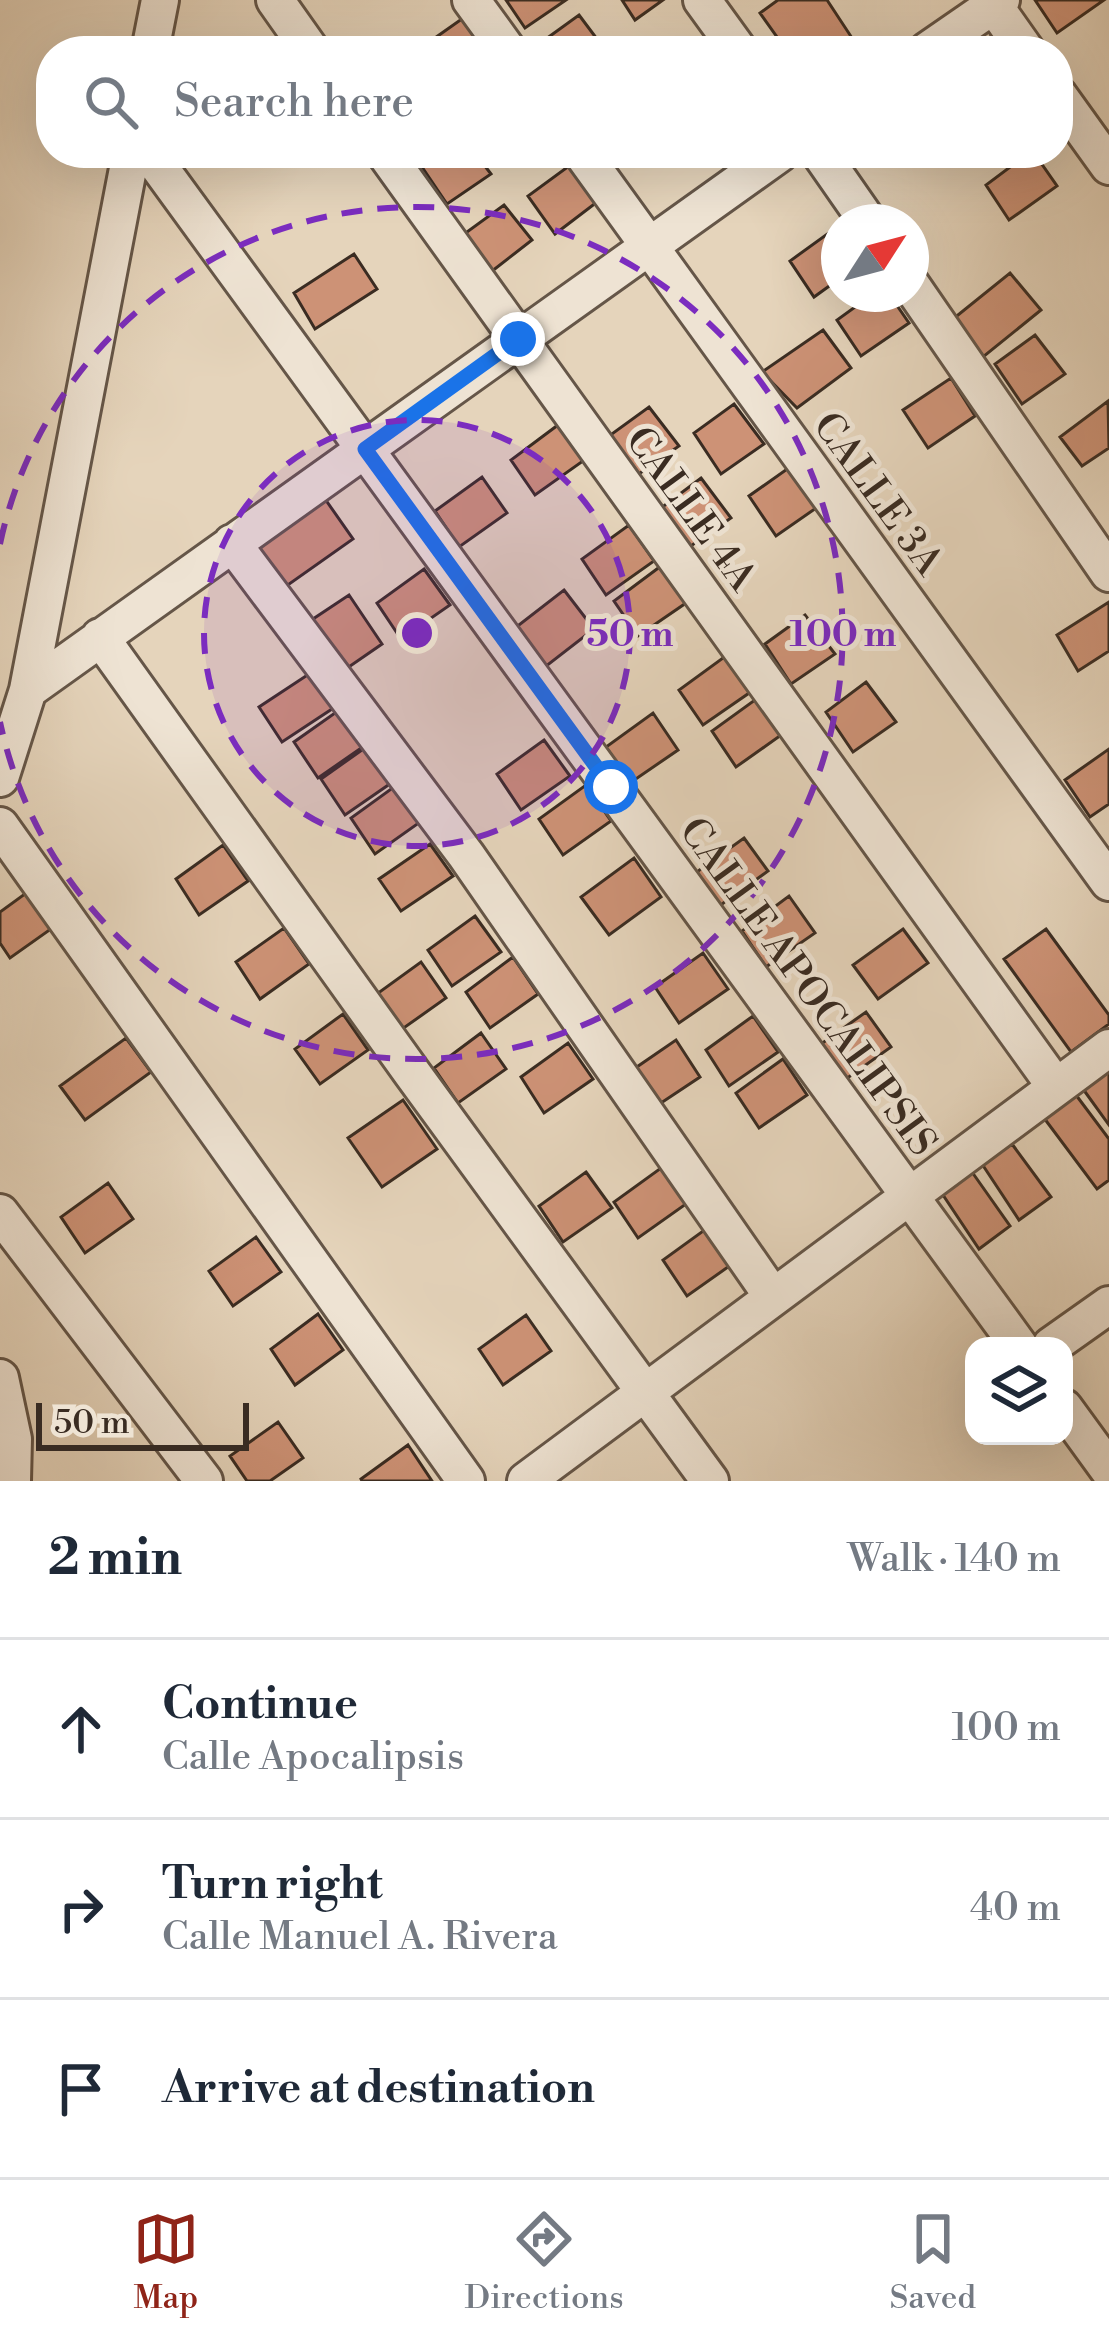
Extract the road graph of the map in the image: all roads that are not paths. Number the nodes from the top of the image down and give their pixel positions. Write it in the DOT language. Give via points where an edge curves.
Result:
graph roads {
  1 [pos="160,0"];
  2 [pos="275,0"];
  3 [pos="471,0"];
  4 [pos="702,0"];
  5 [pos="994,2"];
  6 [pos="153,36"];
  7 [pos="300,36"];
  8 [pos="497,36"];
  9 [pos="728,36"];
  10 [pos="948,36"];
  11 [pos="1016,36"];
  12 [pos="1073,116"];
  13 [pos="1109,166"];
  14 [pos="127,168"];
  15 [pos="160,168"];
  16 [pos="396,168"];
  17 [pos="593,168"];
  18 [pos="759,168"];
  19 [pos="830,168"];
  20 [pos="855,204"];
  21 [pos="649,246"];
  22 [pos="929,311"];
  23 [pos="518,339"];
  24 [pos="365,449"];
  25 [pos="232,543"];
  26 [pos="1109,573"];
  27 [pos="100,637"];
  28 [pos="16,703"];
  29 [pos="0,778"];
  30 [pos="0,826"];
  31 [pos="1109,882"];
  32 [pos="1109,1048"];
  33 [pos="1056,1087"];
  34 [pos="910,1196"];
  35 [pos="0,1213"];
  36 [pos="773,1297"];
  37 [pos="1109,1305"];
  38 [pos="1012,1337"];
  39 [pos="1064,1337"];
  40 [pos="0,1378"];
  41 [pos="646,1392"];
  42 [pos="1073,1420"];
  43 [pos="1109,1470"];
  44 [pos="12,1481"];
  45 [pos="204,1481"];
  46 [pos="466,1481"];
  47 [pos="526,1481"];
  48 [pos="710,1481"];
  1 -- 6 [label="street"];
  2 -- 7 [label="street"];
  3 -- 8 [label="street"];
  4 -- 9 [label="street"];
  5 -- 10 [label="street"];
  5 -- 11 [label="street"];
  12 -- 13 [label="street"];
  14 -- 28 [label="street"];
  15 -- 24 [label="street, CALLE APOCALIPSIS"];
  16 -- 23 [label="street, CALLE 4A"];
  17 -- 21 [label="street, CALLE 3A"];
  18 -- 21 [label="street"];
  19 -- 20 [label="street"];
  21 -- 23 [label="street"];
  21 -- 31 [label="street, CALLE 3A"];
  22 -- 26 [label="street"];
  23 -- 24 [label="street"];
  23 -- 33 [label="street, CALLE 4A"];
  24 -- 25 [label="street"];
  24 -- 34 [label="street, CALLE APOCALIPSIS"];
  25 -- 27 [label="street"];
  25 -- 36 [label="street" via="466,855"];
  27 -- 28 [label="street"];
  27 -- 41 [label="street"];
  28 -- 29 [label="street"];
  30 -- 46 [label="street"];
  32 -- 33 [label="street"];
  33 -- 34 [label="street"];
  34 -- 36 [label="street"];
  34 -- 38 [label="street, CALLE APOCALIPSIS"];
  35 -- 45 [label="street"];
  36 -- 41 [label="street"];
  37 -- 39 [label="street"];
  40 -- 44 [label="street"];
  41 -- 47 [label="street"];
  41 -- 48 [label="street"];
  42 -- 43 [label="street"];
}
